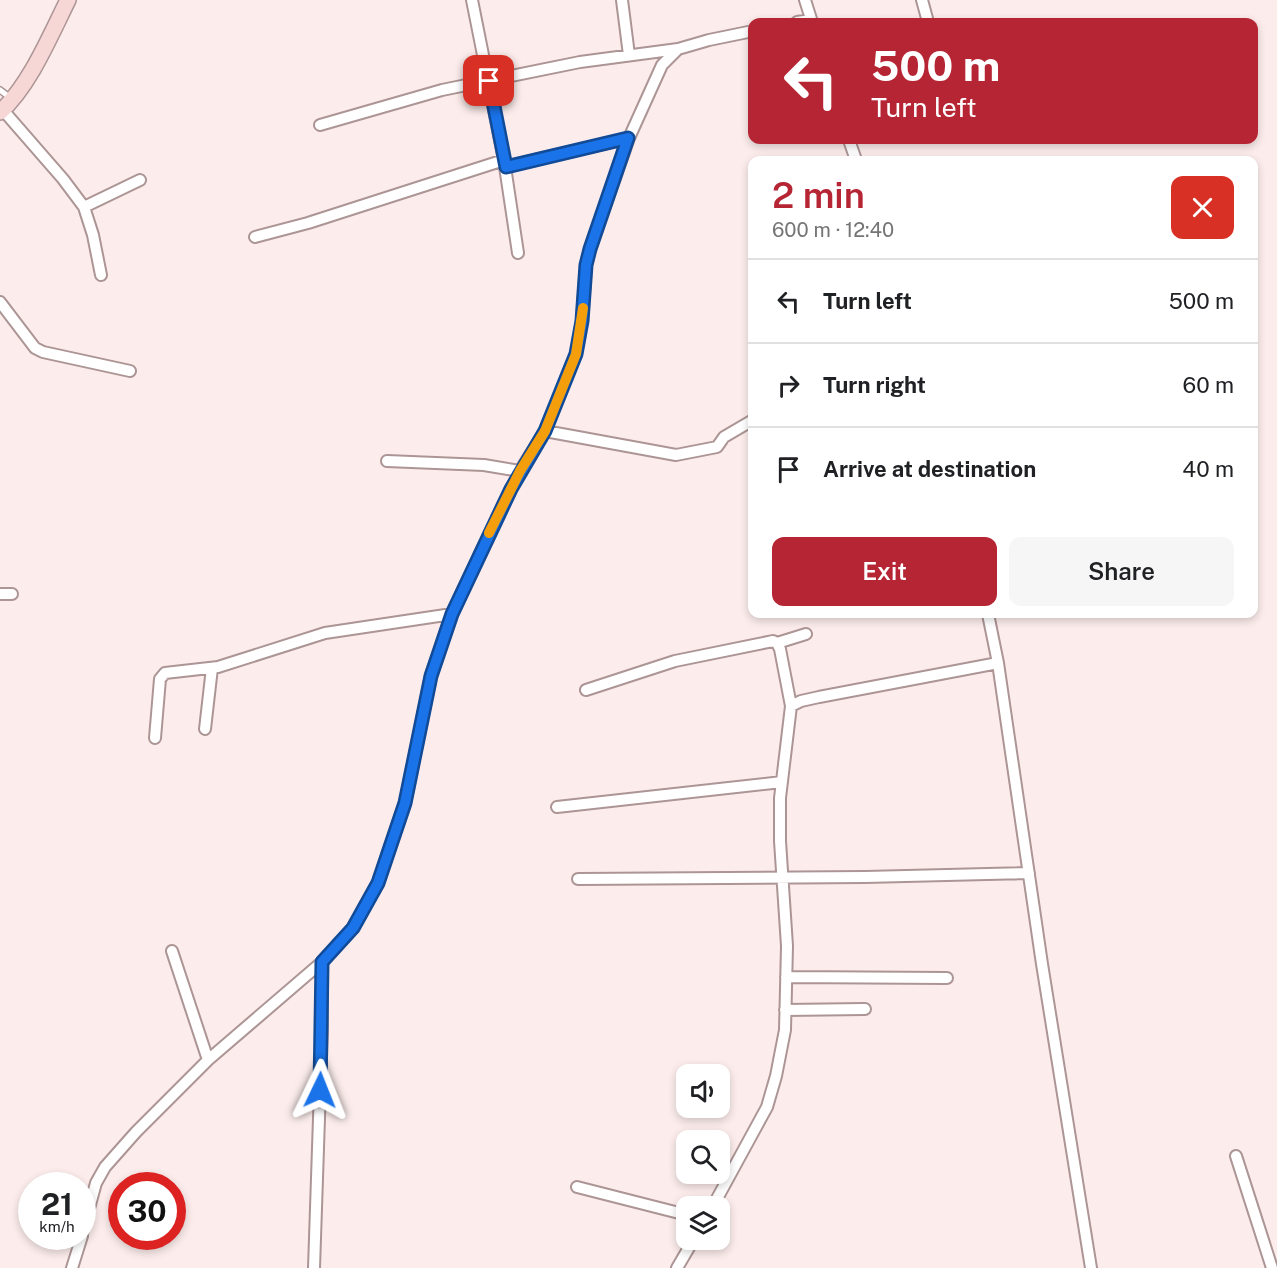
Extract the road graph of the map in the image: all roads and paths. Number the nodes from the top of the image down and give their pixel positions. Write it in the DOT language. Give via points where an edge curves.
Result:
graph roads {
  1 [pos="68,0"];
  2 [pos="472,0"];
  3 [pos="622,0"];
  4 [pos="805,0"];
  5 [pos="922,0"];
  6 [pos="811,18"];
  7 [pos="927,18"];
  8 [pos="748,32"];
  9 [pos="678,49"];
  10 [pos="629,55"];
  11 [pos="489,81"];
  12 [pos="0,90"];
  13 [pos="5,107"];
  14 [pos="320,125"];
  15 [pos="628,138"];
  16 [pos="505,163"];
  17 [pos="140,180"];
  18 [pos="84,207"];
  19 [pos="255,237"];
  20 [pos="518,253"];
  21 [pos="101,275"];
  22 [pos="0,302"];
  23 [pos="130,371"];
  24 [pos="748,423"];
  25 [pos="545,431"];
  26 [pos="387,461"];
  27 [pos="520,471"];
  28 [pos="0,594"];
  29 [pos="12,594"];
  30 [pos="452,614"];
  31 [pos="989,618"];
  32 [pos="806,634"];
  33 [pos="777,642"];
  34 [pos="998,663"];
  35 [pos="212,668"];
  36 [pos="586,690"];
  37 [pos="791,706"];
  38 [pos="206,729"];
  39 [pos="155,738"];
  40 [pos="782,782"];
  41 [pos="557,807"];
  42 [pos="1029,873"];
  43 [pos="782,877"];
  44 [pos="578,879"];
  45 [pos="172,951"];
  46 [pos="322,962"];
  47 [pos="786,977"];
  48 [pos="947,978"];
  49 [pos="785,1010"];
  50 [pos="865,1010"];
  51 [pos="208,1060"];
  52 [pos="1236,1156"];
  53 [pos="96,1183"];
  54 [pos="577,1187"];
  55 [pos="718,1196"];
  56 [pos="676,1212"];
  57 [pos="78,1250"];
  58 [pos="688,1250"];
  59 [pos="72,1268"];
  60 [pos="314,1268"];
  61 [pos="677,1268"];
  62 [pos="1091,1268"];
  63 [pos="1272,1268"];
  1 -- 13 [label="main road" via="45,46"];
  2 -- 11 [label="street"];
  3 -- 10 [label="street"];
  4 -- 6 [label="street"];
  5 -- 7 [label="street"];
  8 -- 9 [label="street"];
  9 -- 10 [label="street"];
  9 -- 15 [label="street" via="662,65"];
  10 -- 11 [label="street"];
  11 -- 14 [label="street" via="442,90"];
  11 -- 16 [label="street"];
  12 -- 13 [label="lane"];
  13 -- 18 [label="street"];
  15 -- 16 [label="street"];
  15 -- 25 [label="street" via="586,265 576,354"];
  16 -- 19 [label="street"];
  16 -- 20 [label="street"];
  17 -- 18 [label="street"];
  18 -- 21 [label="street"];
  22 -- 23 [label="street" via="35,348"];
  24 -- 25 [label="street" via="724,437 717,447 676,455"];
  25 -- 27 [label="street"];
  26 -- 27 [label="street" via="484,465"];
  27 -- 30 [label="street"];
  28 -- 29 [label="street"];
  30 -- 35 [label="street" via="325,633"];
  30 -- 46 [label="street" via="431,676 405,803 378,883 353,928"];
  31 -- 34 [label="street"];
  32 -- 33 [label="street"];
  33 -- 36 [label="street" via="675,661"];
  33 -- 37 [label="street"];
  34 -- 37 [label="street" via="819,697"];
  34 -- 42 [label="street"];
  35 -- 38 [label="street"];
  35 -- 39 [label="street" via="163,675"];
  37 -- 40 [label="street"];
  40 -- 41 [label="street"];
  40 -- 43 [label="street"];
  42 -- 43 [label="street"];
  42 -- 62 [label="street"];
  43 -- 44 [label="street"];
  43 -- 47 [label="street"];
  45 -- 51 [label="street"];
  46 -- 51 [label="street"];
  46 -- 60 [label="street"];
  47 -- 48 [label="street"];
  47 -- 49 [label="street"];
  49 -- 50 [label="street"];
  49 -- 55 [label="street" via="777,1076 767,1107"];
  51 -- 53 [label="street" via="136,1132"];
  52 -- 63 [label="street"];
  54 -- 56 [label="street"];
  57 -- 59 [label="street"];
  58 -- 61 [label="street"];
}
